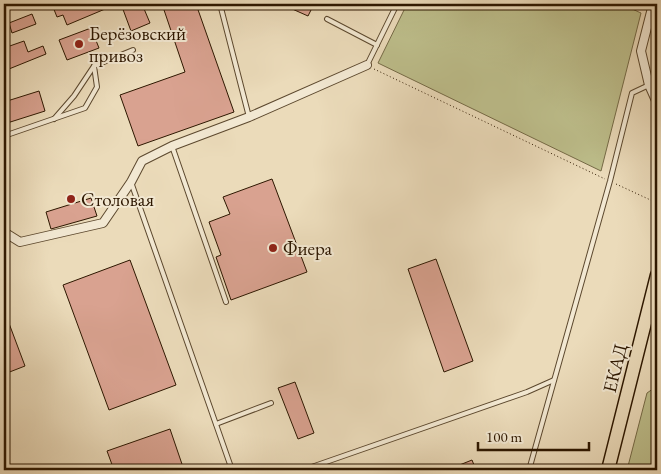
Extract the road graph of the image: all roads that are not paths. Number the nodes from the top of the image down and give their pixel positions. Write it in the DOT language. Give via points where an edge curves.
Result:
graph roads {
  1 [pos="220,4"];
  2 [pos="397,4"];
  3 [pos="653,4"];
  4 [pos="327,19"];
  5 [pos="377,45"];
  6 [pos="133,50"];
  7 [pos="367,65"];
  8 [pos="94,66"];
  9 [pos="649,85"];
  10 [pos="657,103"];
  11 [pos="249,117"];
  12 [pos="54,119"];
  13 [pos="4,136"];
  14 [pos="172,146"];
  15 [pos="131,182"];
  16 [pos="4,232"];
  17 [pos="657,279"];
  18 [pos="226,302"];
  19 [pos="554,380"];
  20 [pos="271,403"];
  21 [pos="216,424"];
  22 [pos="232,470"];
  23 [pos="303,470"];
  24 [pos="529,470"];
  25 [pos="608,470"];
  1 -- 11 [label="lane"];
  2 -- 5 [label="lane"];
  3 -- 9 [label="street" via="641,50"];
  4 -- 5 [label="lane"];
  5 -- 7 [label="lane"];
  6 -- 8 [label="lane"];
  7 -- 11 [label="street"];
  8 -- 12 [label="lane"];
  8 -- 12 [label="lane" via="97,87 85,108"];
  9 -- 10 [label="street"];
  9 -- 19 [label="lane" via="632,93"];
  11 -- 14 [label="street"];
  12 -- 13 [label="lane"];
  14 -- 15 [label="street" via="142,161"];
  14 -- 18 [label="lane"];
  15 -- 16 [label="street" via="103,223 20,242"];
  15 -- 21 [label="lane"];
  17 -- 25 [label="highway, ЕКАД"];
  19 -- 23 [label="lane"];
  19 -- 24 [label="lane"];
  20 -- 21 [label="lane"];
  21 -- 22 [label="lane"];
}
